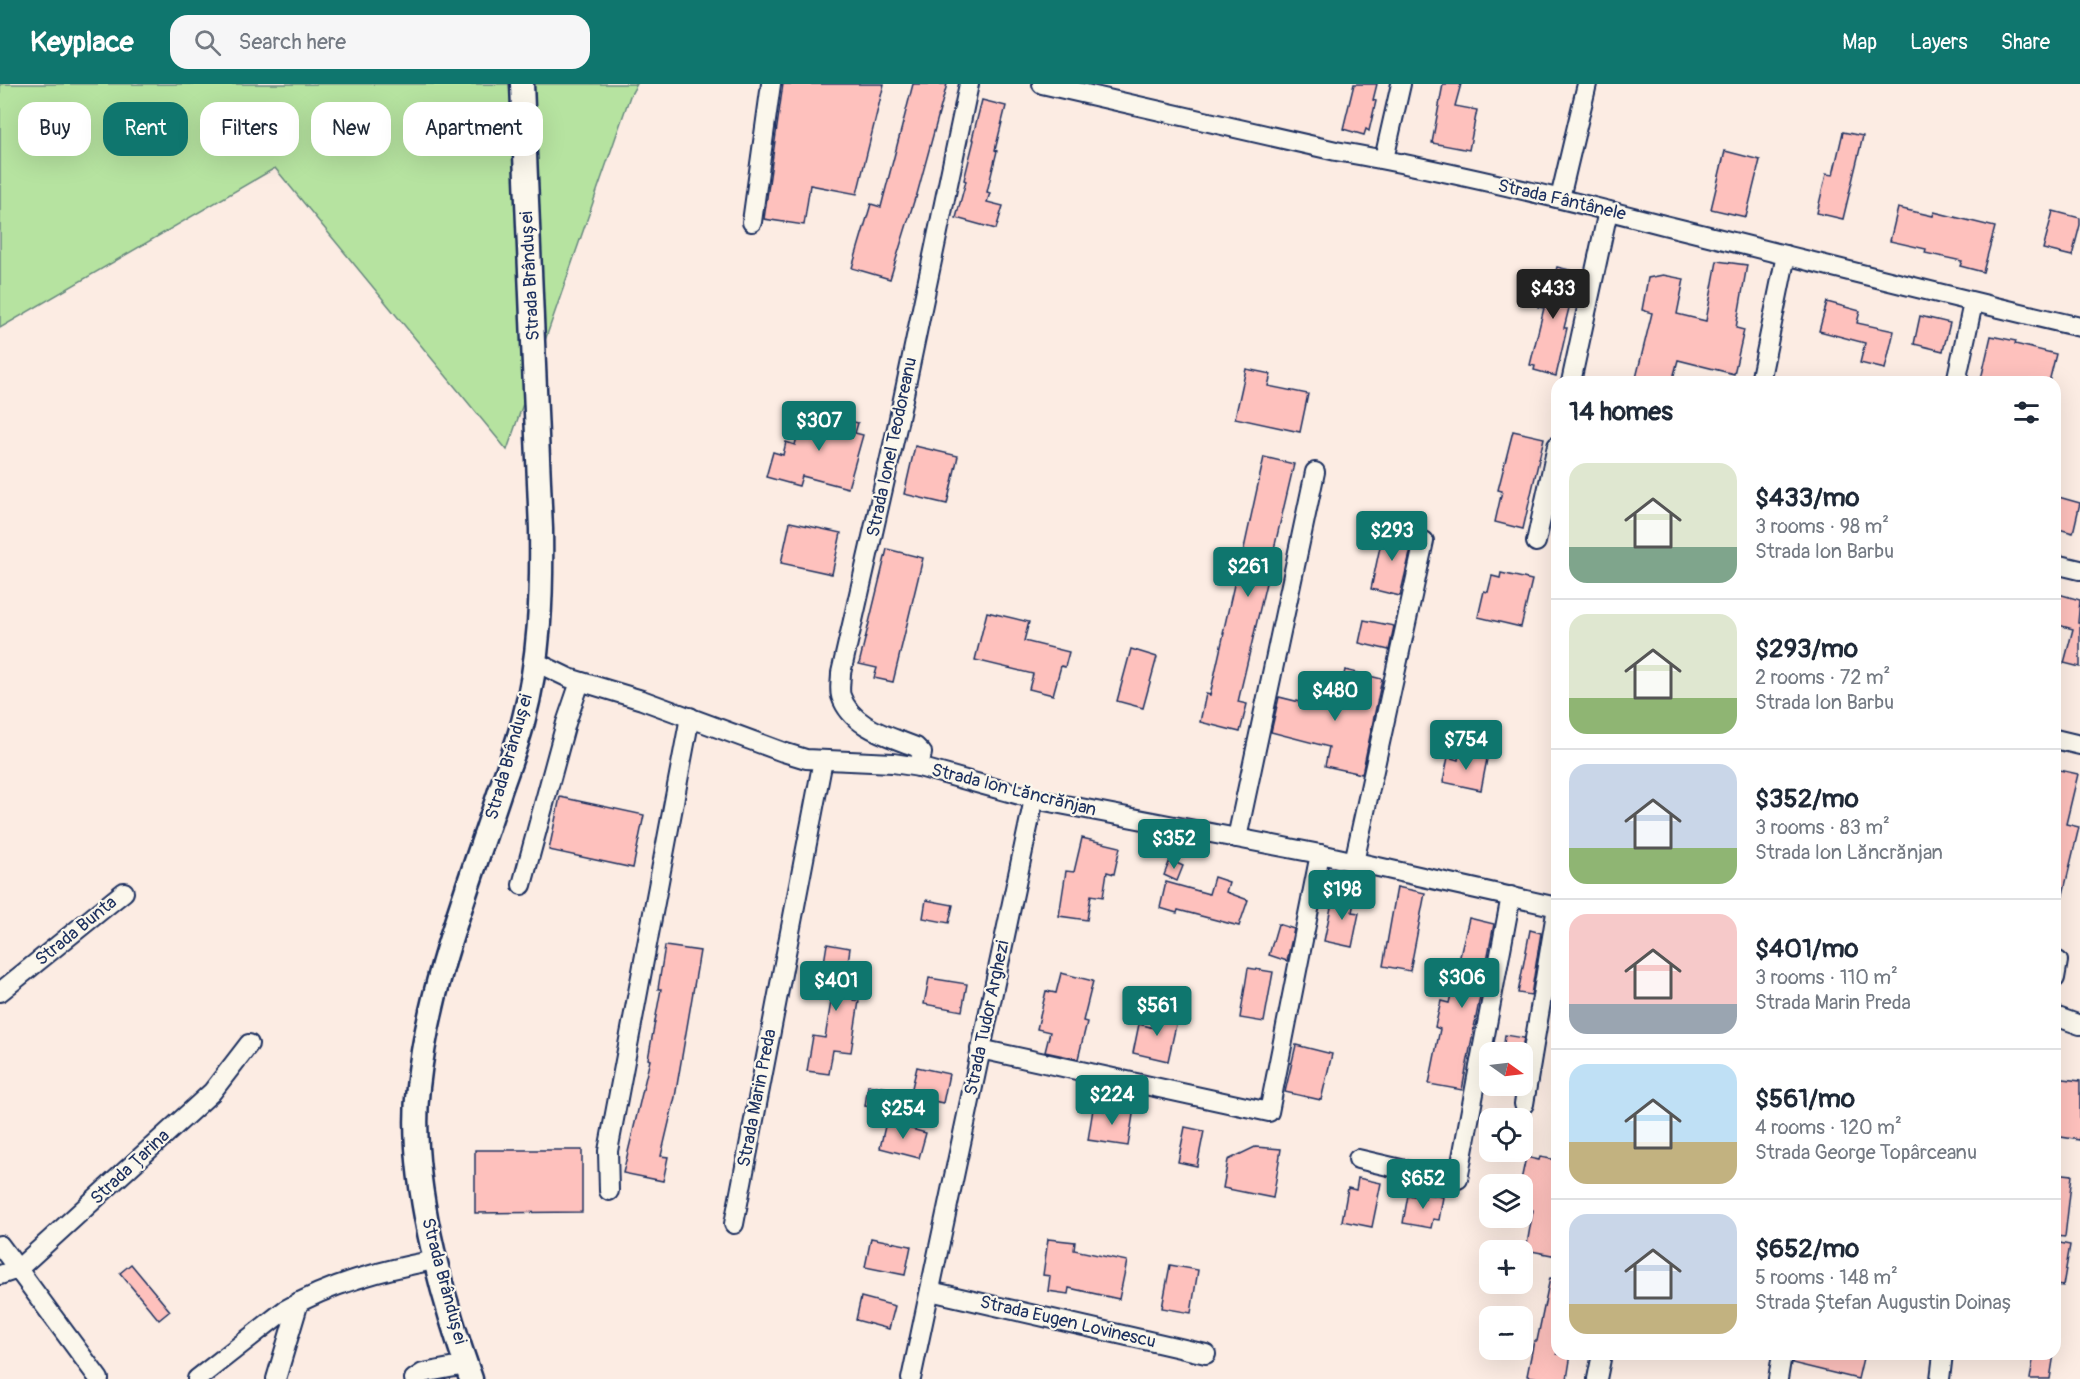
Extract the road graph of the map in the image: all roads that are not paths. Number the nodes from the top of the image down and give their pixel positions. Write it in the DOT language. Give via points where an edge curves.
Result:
graph roads {
  1 [pos="522,84"];
  2 [pos="771,84"];
  3 [pos="969,84"];
  4 [pos="1042,84"];
  5 [pos="1401,84"];
  6 [pos="1587,84"];
  7 [pos="1384,159"];
  8 [pos="1560,198"];
  9 [pos="1608,210"];
  10 [pos="752,222"];
  11 [pos="1786,255"];
  12 [pos="1973,303"];
  13 [pos="2080,327"];
  14 [pos="1572,376"];
  15 [pos="1761,376"];
  16 [pos="1957,376"];
  17 [pos="1315,472"];
  18 [pos="1551,473"];
  19 [pos="1424,541"];
  20 [pos="1536,542"];
  21 [pos="2061,565"];
  22 [pos="2080,570"];
  23 [pos="533,669"];
  24 [pos="575,680"];
  25 [pos="690,717"];
  26 [pos="2061,740"];
  27 [pos="2080,745"];
  28 [pos="823,760"];
  29 [pos="919,767"];
  30 [pos="1034,799"];
  31 [pos="1237,838"];
  32 [pos="1320,854"];
  33 [pos="1354,862"];
  34 [pos="522,885"];
  35 [pos="124,892"];
  36 [pos="1511,896"];
  37 [pos="1551,906"];
  38 [pos="1551,943"];
  39 [pos="0,992"];
  40 [pos="2061,1018"];
  41 [pos="2080,1025"];
  42 [pos="249,1044"];
  43 [pos="980,1049"];
  44 [pos="1524,1104"];
  45 [pos="1358,1159"];
  46 [pos="609,1191"];
  47 [pos="734,1224"];
  48 [pos="0,1245"];
  49 [pos="435,1260"];
  50 [pos="18,1269"];
  51 [pos="0,1275"];
  52 [pos="930,1291"];
  53 [pos="299,1302"];
  54 [pos="1206,1354"];
  55 [pos="1601,1360"];
  56 [pos="1781,1360"];
  57 [pos="1942,1360"];
  58 [pos="469,1372"];
  59 [pos="99,1379"];
  60 [pos="197,1379"];
  61 [pos="276,1379"];
  62 [pos="414,1379"];
  63 [pos="911,1379"];
  64 [pos="1597,1379"];
  65 [pos="1778,1379"];
  66 [pos="1940,1379"];
  1 -- 23 [label="main road, Strada Brândușei" via="541,529 542,589"];
  2 -- 10 [label="street"];
  3 -- 29 [label="street, Strada Ionel Teodoreanu" via="841,673 841,695 852,713 868,729 916,747 922,753"];
  4 -- 7 [label="street, Strada Fântânele"];
  5 -- 7 [label="street"];
  6 -- 8 [label="street"];
  7 -- 8 [label="street, Strada Fântânele"];
  8 -- 9 [label="street, Strada Fântânele"];
  9 -- 11 [label="street, Strada Fântânele"];
  9 -- 14 [label="street"];
  11 -- 12 [label="street, Strada Fântânele"];
  11 -- 15 [label="street"];
  12 -- 13 [label="street, Strada Fântânele"];
  12 -- 16 [label="street"];
  17 -- 31 [label="street"];
  18 -- 20 [label="street"];
  19 -- 33 [label="street"];
  21 -- 22 [label="street"];
  23 -- 24 [label="street, Strada Ion Lăncrănjan" via="542,678"];
  23 -- 49 [label="main road, Strada Brândușei" via="523,722 441,971 426,1038 418,1089 417,1146"];
  24 -- 25 [label="street, Strada Ion Lăncrănjan"];
  24 -- 34 [label="street"];
  25 -- 28 [label="street, Strada Ion Lăncrănjan" via="783,752"];
  25 -- 46 [label="street" via="608,1152"];
  26 -- 27 [label="street"];
  28 -- 29 [label="street, Strada Ion Lăncrănjan"];
  28 -- 47 [label="street, Strada Marin Preda"];
  29 -- 30 [label="street, Strada Ion Lăncrănjan"];
  30 -- 31 [label="street, Strada Ion Lăncrănjan"];
  30 -- 43 [label="street, Strada Tudor Arghezi"];
  31 -- 32 [label="street, Strada Ion Lăncrănjan"];
  32 -- 33 [label="street, Strada Ion Lăncrănjan"];
  32 -- 43 [label="street" via="1269,1112"];
  33 -- 36 [label="street, Strada Ion Lăncrănjan"];
  35 -- 39 [label="street, Strada Bunta"];
  36 -- 37 [label="street, Strada Ion Lăncrănjan"];
  36 -- 45 [label="street" via="1458,1179"];
  38 -- 44 [label="street"];
  40 -- 41 [label="street"];
  42 -- 50 [label="street, Strada Țarina" via="212,1092"];
  43 -- 52 [label="street, Strada Tudor Arghezi"];
  48 -- 50 [label="street"];
  49 -- 53 [label="street" via="330,1287"];
  49 -- 58 [label="main road, Strada Brândușei"];
  50 -- 51 [label="street, Strada Țarina"];
  50 -- 59 [label="street"];
  52 -- 54 [label="street, Strada Eugen Lovinescu"];
  52 -- 63 [label="street, Strada Tudor Arghezi"];
  53 -- 60 [label="street"];
  53 -- 61 [label="street"];
  55 -- 64 [label="street"];
  56 -- 65 [label="street"];
  57 -- 66 [label="street"];
  58 -- 62 [label="street" via="423,1373"];
}
